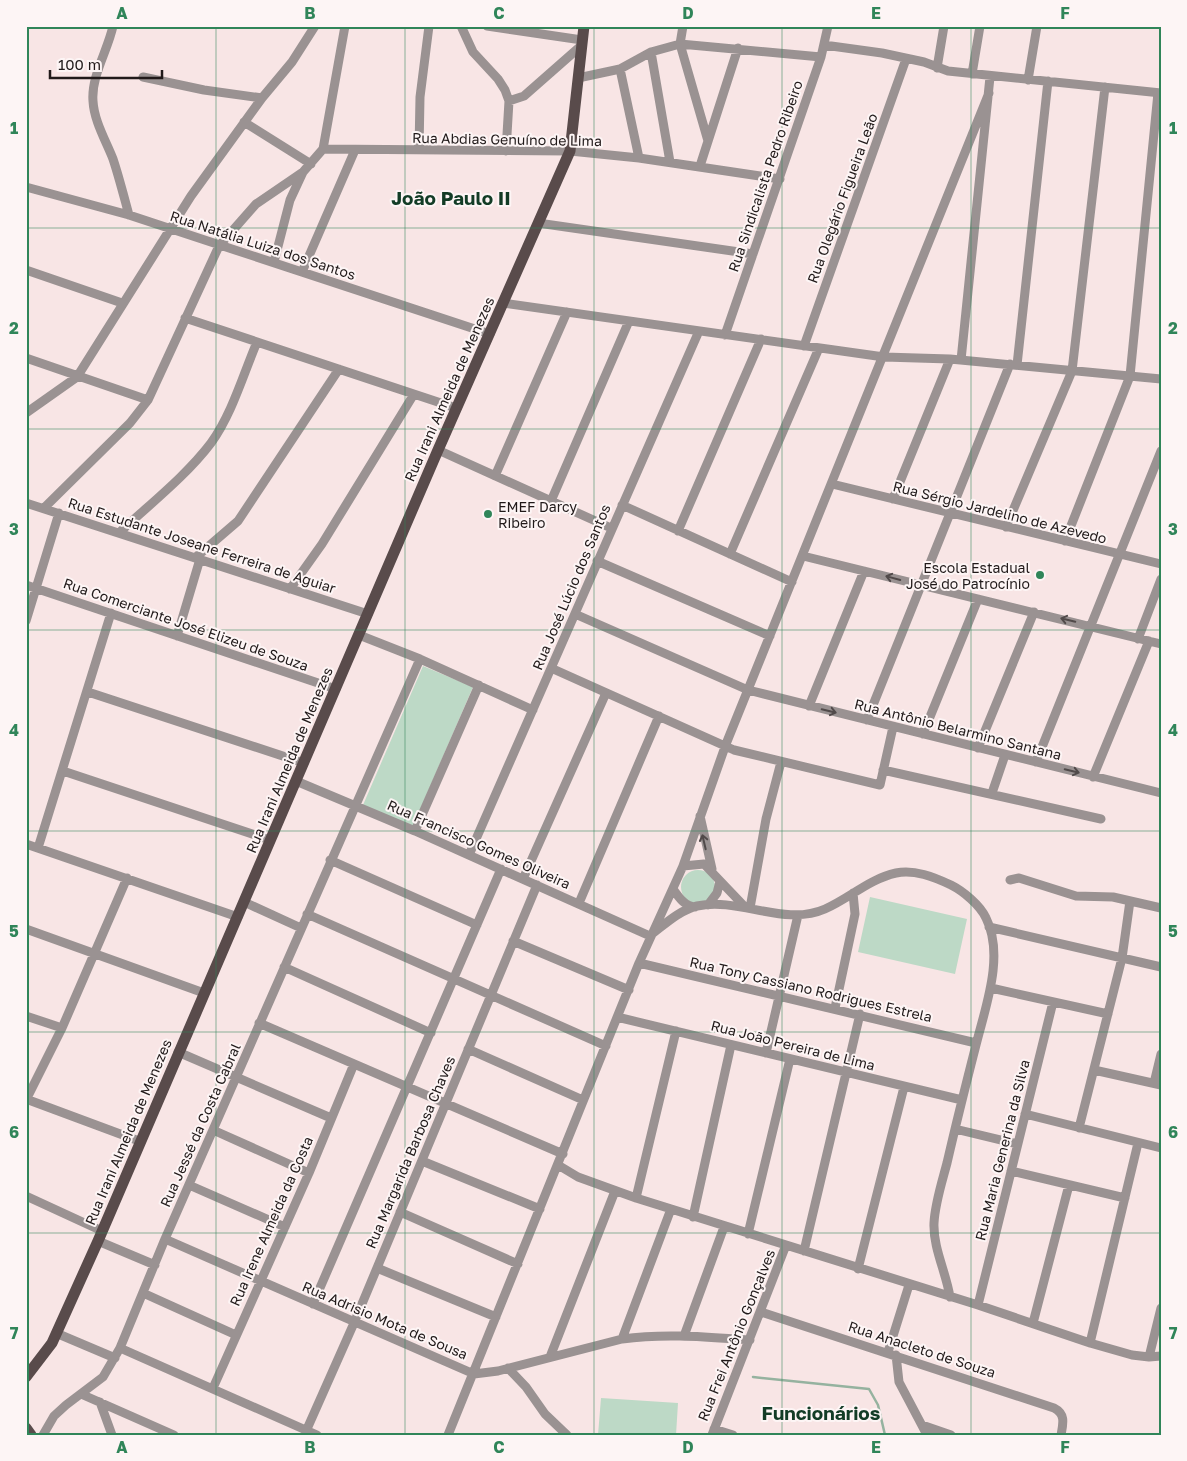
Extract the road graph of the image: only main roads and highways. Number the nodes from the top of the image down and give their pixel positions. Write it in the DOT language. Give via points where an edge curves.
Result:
graph roads {
  1 [pos="584,26"];
  2 [pos="26,1377"];
  3 [pos="26,1428"];
  4 [pos="32,1435"];
  1 -- 2 [label="main road, Rua Irani Almeida de Menezes" via="570,151 100,1236 56,1333 40,1361"];
  3 -- 4 [label="main road"];
}
